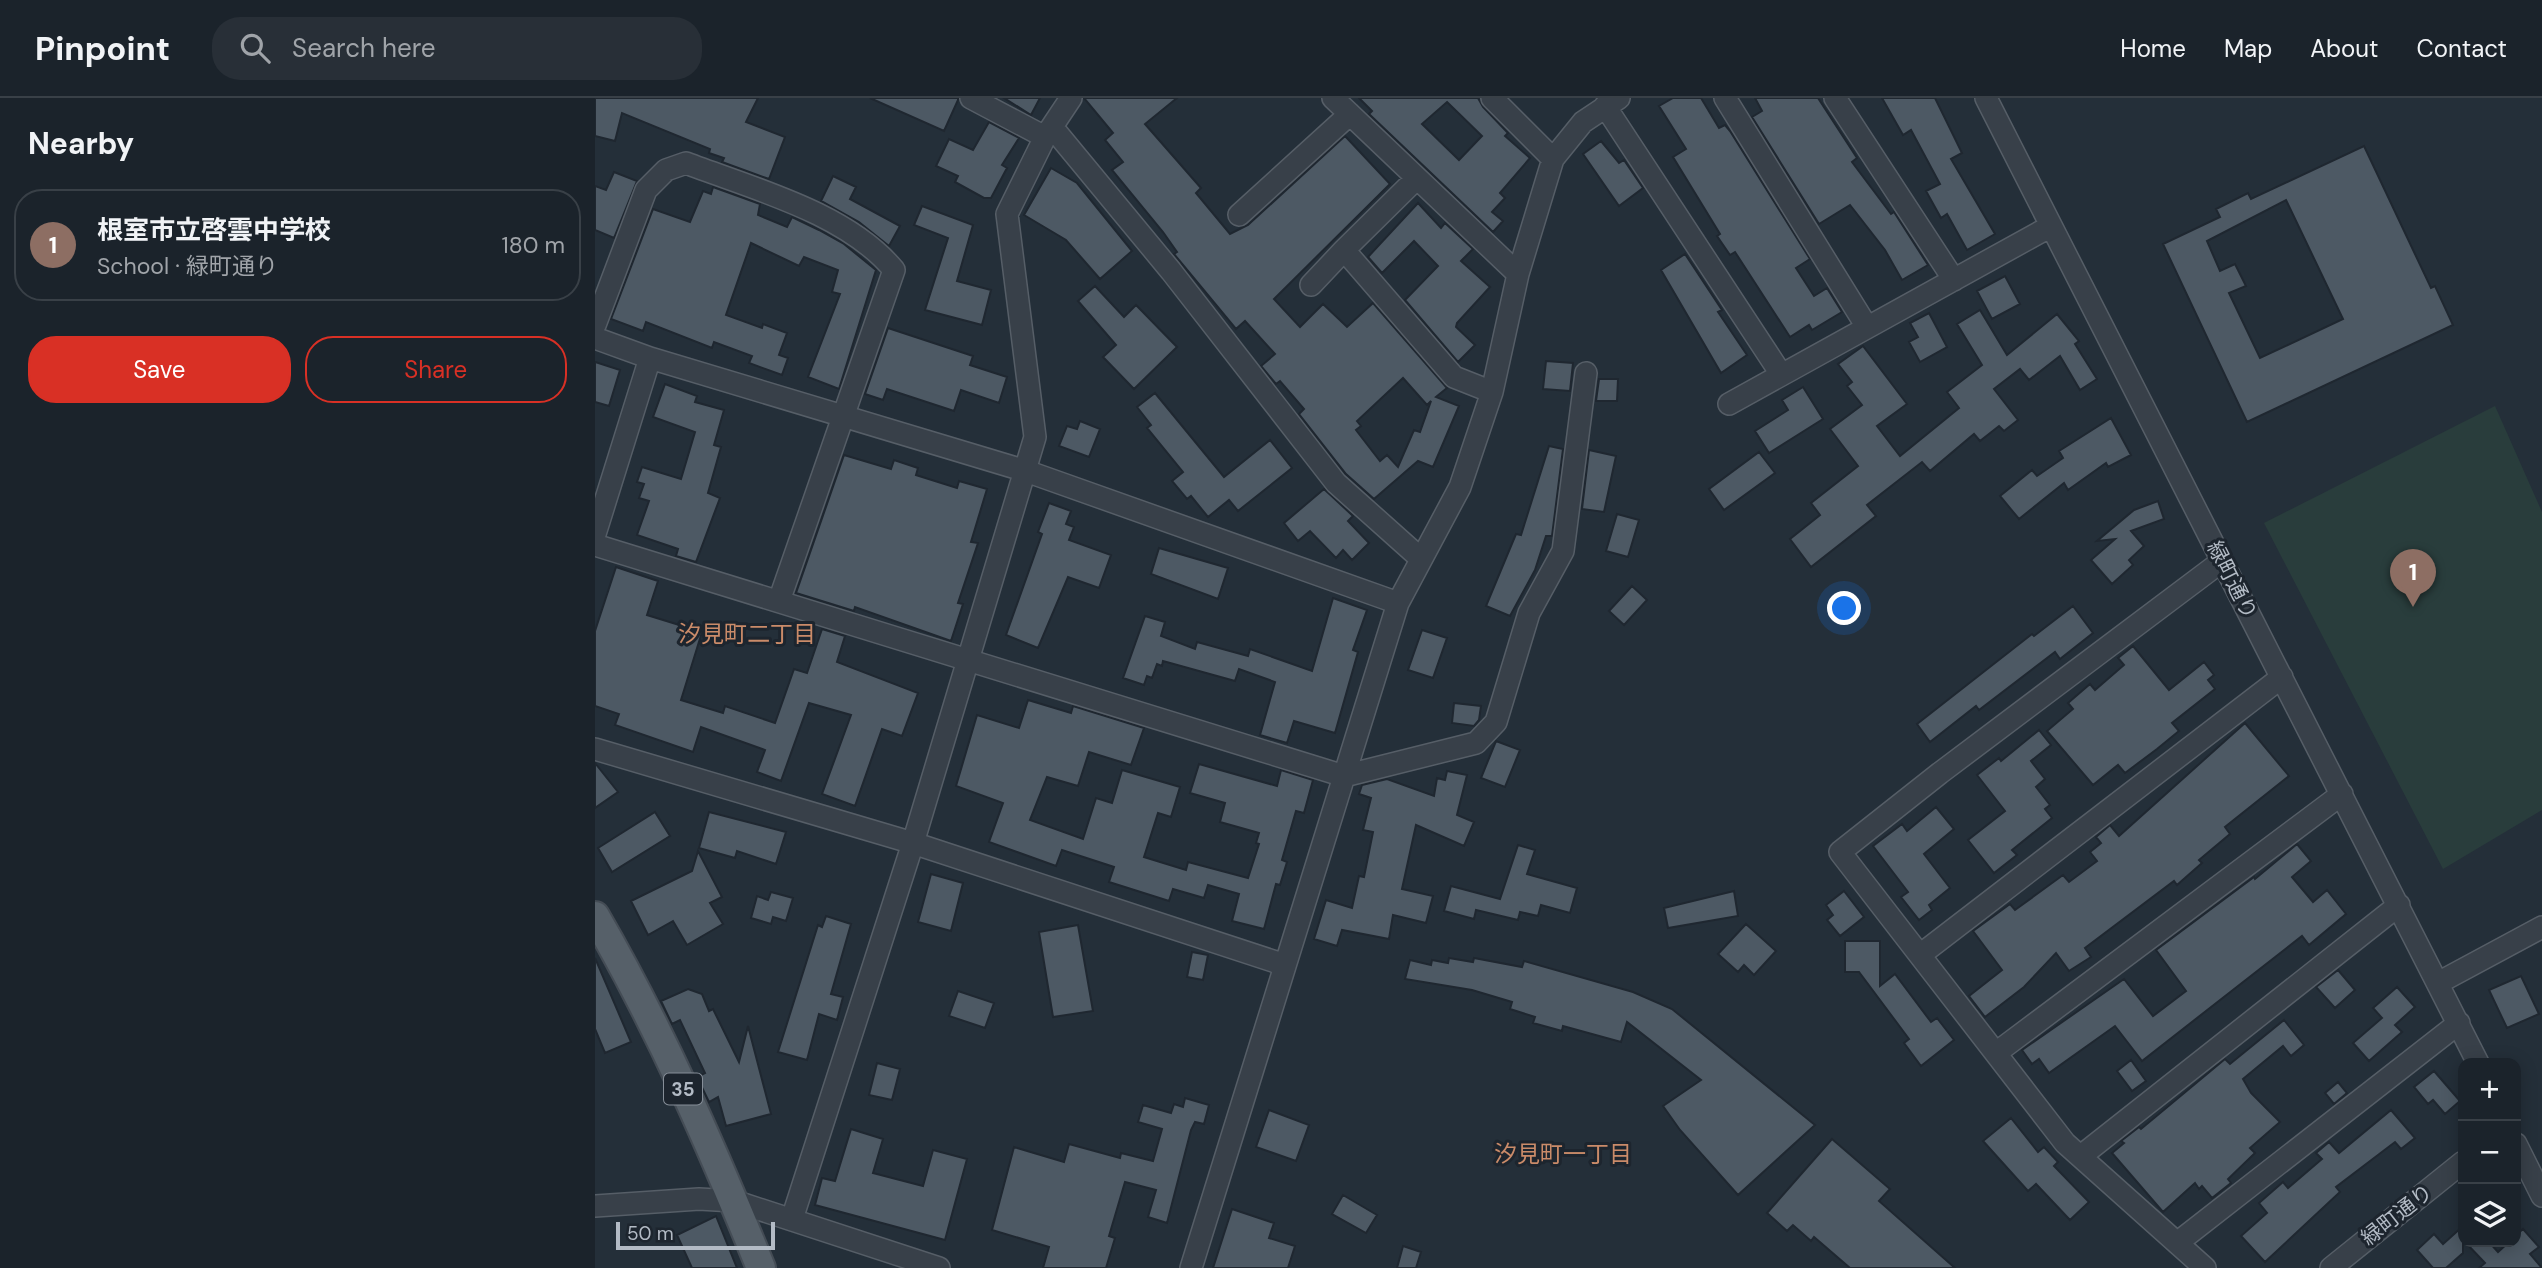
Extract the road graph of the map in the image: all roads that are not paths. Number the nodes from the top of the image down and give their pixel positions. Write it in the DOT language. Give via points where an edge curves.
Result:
graph roads {
  1 [pos="971,98"];
  2 [pos="1071,98"];
  3 [pos="1333,98"];
  4 [pos="1493,98"];
  5 [pos="1725,98"];
  6 [pos="1835,98"];
  7 [pos="1986,98"];
  8 [pos="1612,102"];
  9 [pos="1350,114"];
  10 [pos="1048,132"];
  11 [pos="1553,159"];
  12 [pos="1417,178"];
  13 [pos="1239,215"];
  14 [pos="2051,226"];
  15 [pos="1344,250"];
  16 [pos="1518,274"];
  17 [pos="1954,280"];
  18 [pos="1311,285"];
  19 [pos="595,326"];
  20 [pos="1867,327"];
  21 [pos="595,338"];
  22 [pos="650,358"];
  23 [pos="1586,373"];
  24 [pos="1781,374"];
  25 [pos="1492,392"];
  26 [pos="1729,404"];
  27 [pos="843,416"];
  28 [pos="1026,471"];
  29 [pos="595,534"];
  30 [pos="595,545"];
  31 [pos="1420,558"];
  32 [pos="2223,561"];
  33 [pos="779,601"];
  34 [pos="1398,603"];
  35 [pos="968,662"];
  36 [pos="2282,677"];
  37 [pos="595,750"];
  38 [pos="1344,776"];
  39 [pos="2342,794"];
  40 [pos="913,843"];
  41 [pos="2399,905"];
  42 [pos="595,916"];
  43 [pos="2542,927"];
  44 [pos="1920,956"];
  45 [pos="1285,965"];
  46 [pos="2438,983"];
  47 [pos="2459,1023"];
  48 [pos="1996,1053"];
  49 [pos="2476,1058"];
  50 [pos="2521,1154"];
  51 [pos="2081,1156"];
  52 [pos="2458,1166"];
  53 [pos="2542,1196"];
  54 [pos="734,1201"];
  55 [pos="595,1206"];
  56 [pos="792,1219"];
  57 [pos="2176,1243"];
  58 [pos="761,1268"];
  59 [pos="939,1268"];
  60 [pos="1191,1268"];
  61 [pos="2205,1268"];
  62 [pos="2331,1268"];
  1 -- 10 [label="street"];
  2 -- 10 [label="street"];
  3 -- 9 [label="street"];
  4 -- 11 [label="street"];
  5 -- 20 [label="street"];
  6 -- 17 [label="street"];
  7 -- 14 [label="street, 緑町通り"];
  8 -- 11 [label="street" via="1583,122"];
  8 -- 24 [label="street"];
  9 -- 12 [label="street"];
  9 -- 13 [label="street"];
  10 -- 28 [label="street" via="1007,215 1035,437"];
  10 -- 31 [label="street" via="1171,271 1336,483"];
  11 -- 16 [label="street"];
  12 -- 15 [label="street"];
  12 -- 16 [label="street"];
  14 -- 17 [label="street"];
  14 -- 32 [label="street, 緑町通り"];
  15 -- 18 [label="street"];
  15 -- 25 [label="street" via="1454,377"];
  16 -- 25 [label="street"];
  17 -- 20 [label="street"];
  19 -- 27 [label="street" via="646,190 666,170 686,163 808,209 877,250 894,270"];
  20 -- 24 [label="street"];
  21 -- 22 [label="street"];
  22 -- 27 [label="street"];
  22 -- 29 [label="street"];
  23 -- 38 [label="street" via="1563,551 1529,613 1496,722 1476,743"];
  24 -- 26 [label="street"];
  25 -- 31 [label="street" via="1461,487"];
  27 -- 28 [label="street"];
  27 -- 33 [label="street"];
  28 -- 34 [label="street"];
  28 -- 35 [label="street"];
  30 -- 33 [label="street"];
  31 -- 34 [label="street"];
  32 -- 36 [label="street, 緑町通り"];
  32 -- 44 [label="street" via="1840,852"];
  33 -- 35 [label="street"];
  34 -- 38 [label="street"];
  35 -- 38 [label="street"];
  35 -- 40 [label="street"];
  36 -- 39 [label="street, 緑町通り"];
  36 -- 44 [label="street"];
  37 -- 40 [label="street"];
  38 -- 45 [label="street"];
  39 -- 41 [label="street, 緑町通り"];
  39 -- 48 [label="street"];
  40 -- 45 [label="street"];
  40 -- 56 [label="street"];
  41 -- 46 [label="street, 緑町通り"];
  41 -- 51 [label="street"];
  42 -- 54 [label="main road, 35" via="635,984"];
  43 -- 46 [label="street"];
  44 -- 48 [label="street"];
  45 -- 60 [label="street"];
  46 -- 47 [label="street, 緑町通り"];
  47 -- 49 [label="street, 緑町通り"];
  47 -- 57 [label="street"];
  48 -- 51 [label="street" via="2065,1143"];
  50 -- 53 [label="street"];
  51 -- 57 [label="street"];
  52 -- 62 [label="street, 緑町通り"];
  54 -- 55 [label="street"];
  54 -- 56 [label="street"];
  54 -- 58 [label="main road, 35"];
  56 -- 59 [label="street"];
  57 -- 61 [label="street"];
}
